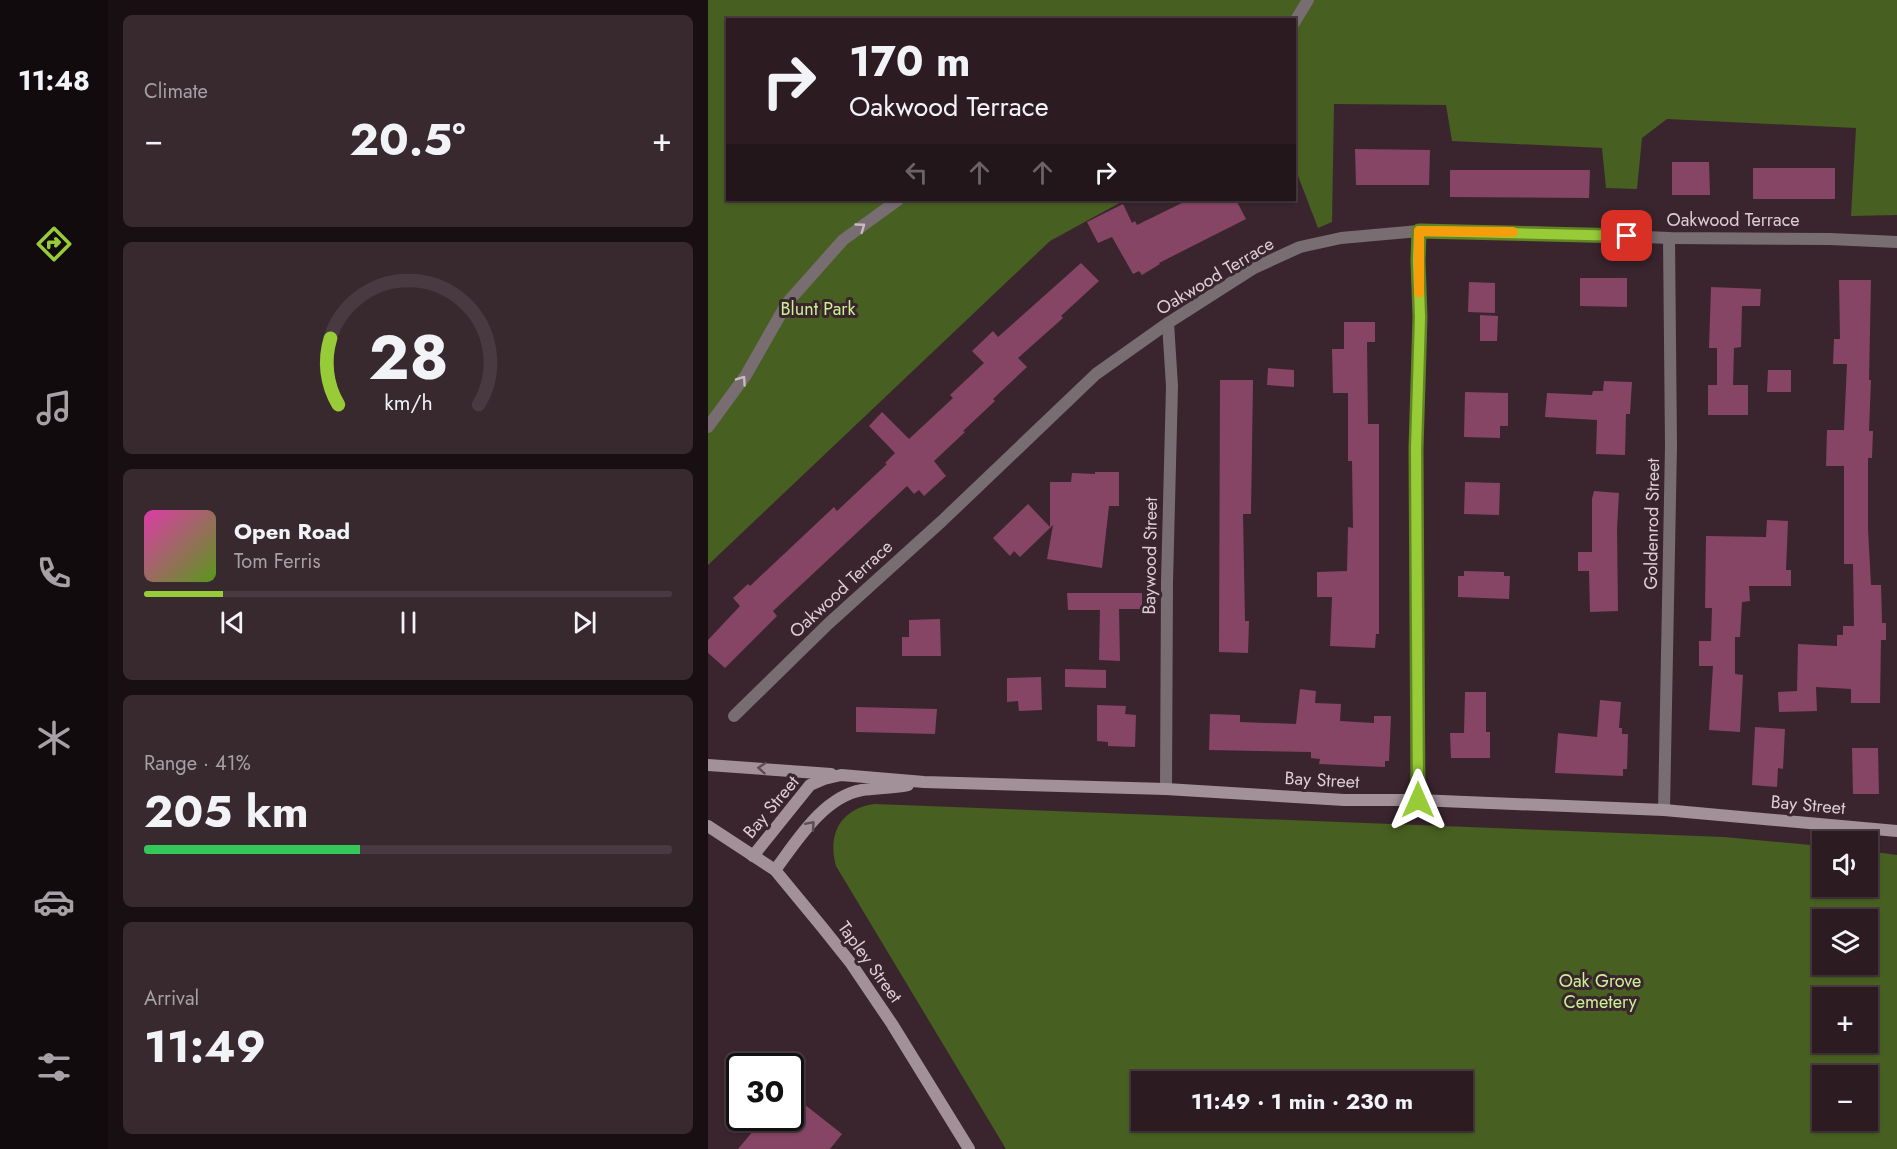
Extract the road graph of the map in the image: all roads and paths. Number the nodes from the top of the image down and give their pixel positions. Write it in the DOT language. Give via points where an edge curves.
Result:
graph roads {
  1 [pos="1308,0"];
  2 [pos="1296,20"];
  3 [pos="897,201"];
  4 [pos="1419,231"];
  5 [pos="1669,238"];
  6 [pos="1897,242"];
  7 [pos="1168,323"];
  8 [pos="708,427"];
  9 [pos="734,716"];
  10 [pos="708,765"];
  11 [pos="841,775"];
  12 [pos="924,782"];
  13 [pos="1166,789"];
  14 [pos="1418,800"];
  15 [pos="1664,810"];
  16 [pos="708,826"];
  17 [pos="1897,831"];
  18 [pos="753,856"];
  19 [pos="775,870"];
  20 [pos="969,1149"];
  1 -- 2 [label="street"];
  8 -- 3 [label="street, one-way" via="746,375 787,303 843,240"];
  4 -- 5 [label="street, Oakwood Terrace"];
  4 -- 7 [label="street, Oakwood Terrace" via="1341,237 1300,247 1254,268"];
  4 -- 14 [label="street"];
  5 -- 6 [label="street, Oakwood Terrace"];
  5 -- 15 [label="street, Goldenrod Street" via="1671,504"];
  7 -- 9 [label="street, Oakwood Terrace" via="1096,374"];
  7 -- 13 [label="street, Baywood Street" via="1172,386"];
  11 -- 10 [label="main road, one-way"];
  11 -- 12 [label="main road, Bay Street"];
  11 -- 18 [label="main road, Bay Street" via="810,785"];
  12 -- 13 [label="main road, Bay Street"];
  19 -- 12 [label="main road, Bay Street, one-way" via="819,816 844,797 861,790"];
  13 -- 14 [label="main road, Bay Street" via="1344,800"];
  14 -- 15 [label="main road, Bay Street"];
  15 -- 17 [label="main road, Bay Street"];
  16 -- 18 [label="main road, Tapley Street"];
  18 -- 19 [label="main road, Tapley Street"];
  19 -- 20 [label="main road, Tapley Street" via="850,962"];
}
